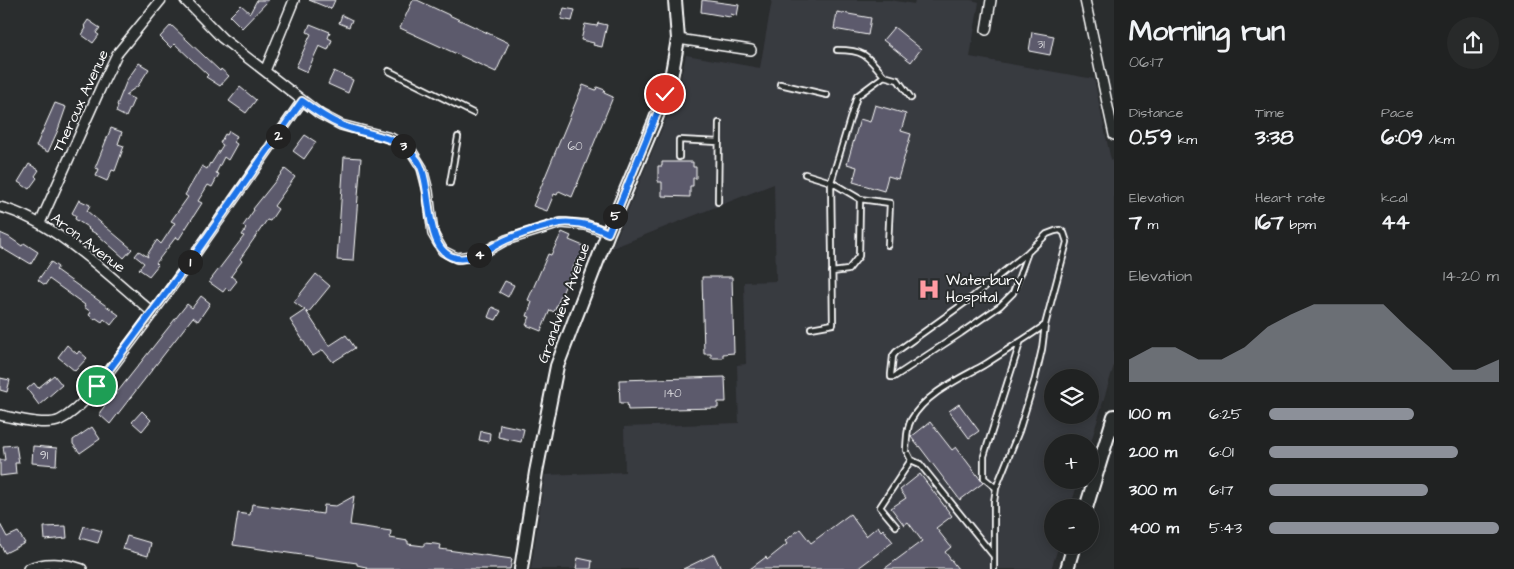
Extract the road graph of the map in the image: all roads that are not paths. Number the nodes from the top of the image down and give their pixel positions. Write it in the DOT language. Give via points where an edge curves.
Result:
graph roads {
  1 [pos="161,0"];
  2 [pos="185,0"];
  3 [pos="294,0"];
  4 [pos="675,0"];
  5 [pos="991,0"];
  6 [pos="1085,0"];
  7 [pos="986,30"];
  8 [pos="678,39"];
  9 [pos="752,50"];
  10 [pos="836,50"];
  11 [pos="265,71"];
  12 [pos="389,71"];
  13 [pos="884,76"];
  14 [pos="780,84"];
  15 [pos="827,95"];
  16 [pos="911,98"];
  17 [pos="302,101"];
  18 [pos="473,113"];
  19 [pos="719,123"];
  20 [pos="1114,135"];
  21 [pos="458,137"];
  22 [pos="719,142"];
  23 [pos="679,157"];
  24 [pos="805,174"];
  25 [pos="831,182"];
  26 [pos="450,183"];
  27 [pos="860,199"];
  28 [pos="718,202"];
  29 [pos="0,207"];
  30 [pos="40,223"];
  31 [pos="608,233"];
  32 [pos="888,245"];
  33 [pos="1028,252"];
  34 [pos="832,272"];
  35 [pos="153,313"];
  36 [pos="1045,326"];
  37 [pos="811,328"];
  38 [pos="1020,343"];
  39 [pos="0,415"];
  40 [pos="1114,416"];
  41 [pos="911,460"];
  42 [pos="996,488"];
  43 [pos="1089,499"];
  44 [pos="896,526"];
  45 [pos="1071,554"];
  46 [pos="993,555"];
  47 [pos="28,569"];
  48 [pos="82,569"];
  49 [pos="521,569"];
  50 [pos="994,569"];
  51 [pos="1067,569"];
  1 -- 30 [label="street, Theroux Avenue" via="117,54"];
  2 -- 11 [label="street" via="222,38"];
  3 -- 11 [label="street"];
  4 -- 8 [label="main road, Grandview Avenue"];
  5 -- 7 [label="street"];
  6 -- 20 [label="street"];
  8 -- 9 [label="street"];
  8 -- 31 [label="main road, Grandview Avenue" via="671,78 656,121"];
  10 -- 13 [label="lane" via="853,50 869,57"];
  11 -- 17 [label="street"];
  12 -- 18 [label="lane"];
  13 -- 16 [label="lane" via="898,80"];
  13 -- 25 [label="lane" via="857,96"];
  14 -- 15 [label="lane"];
  17 -- 31 [label="street" via="341,125 391,138 412,152 422,168 428,191 433,234 442,251 457,258 479,255 506,240 562,223 586,225"];
  17 -- 35 [label="street"];
  19 -- 22 [label="lane"];
  21 -- 26 [label="lane"];
  22 -- 23 [label="lane" via="680,140"];
  22 -- 28 [label="lane"];
  24 -- 25 [label="lane"];
  25 -- 27 [label="lane"];
  25 -- 34 [label="lane"];
  27 -- 32 [label="lane" via="890,203"];
  27 -- 34 [label="lane" via="859,256 848,270"];
  29 -- 30 [label="street, Aron Avenue"];
  30 -- 35 [label="street, Aron Avenue" via="91,260"];
  31 -- 49 [label="main road, Grandview Avenue" via="557,366"];
  33 -- 33 [label="lane" via="956,310 896,352 891,377 916,365 1000,306 1016,289"];
  33 -- 36 [label="lane" via="1055,230 1066,235 1067,242"];
  34 -- 37 [label="lane" via="833,324"];
  35 -- 39 [label="street" via="97,386 72,412 58,421 45,422"];
  36 -- 38 [label="lane"];
  36 -- 42 [label="lane" via="1042,349 1019,432"];
  38 -- 41 [label="lane" via="928,400 907,428 907,452"];
  38 -- 42 [label="lane" via="984,456 984,478"];
  40 -- 43 [label="main road"];
  41 -- 44 [label="lane" via="880,507"];
  41 -- 46 [label="lane" via="920,464"];
  42 -- 46 [label="lane"];
  45 -- 51 [label="main road"];
  46 -- 50 [label="lane"];
  47 -- 48 [label="street" via="52,564"];
}
